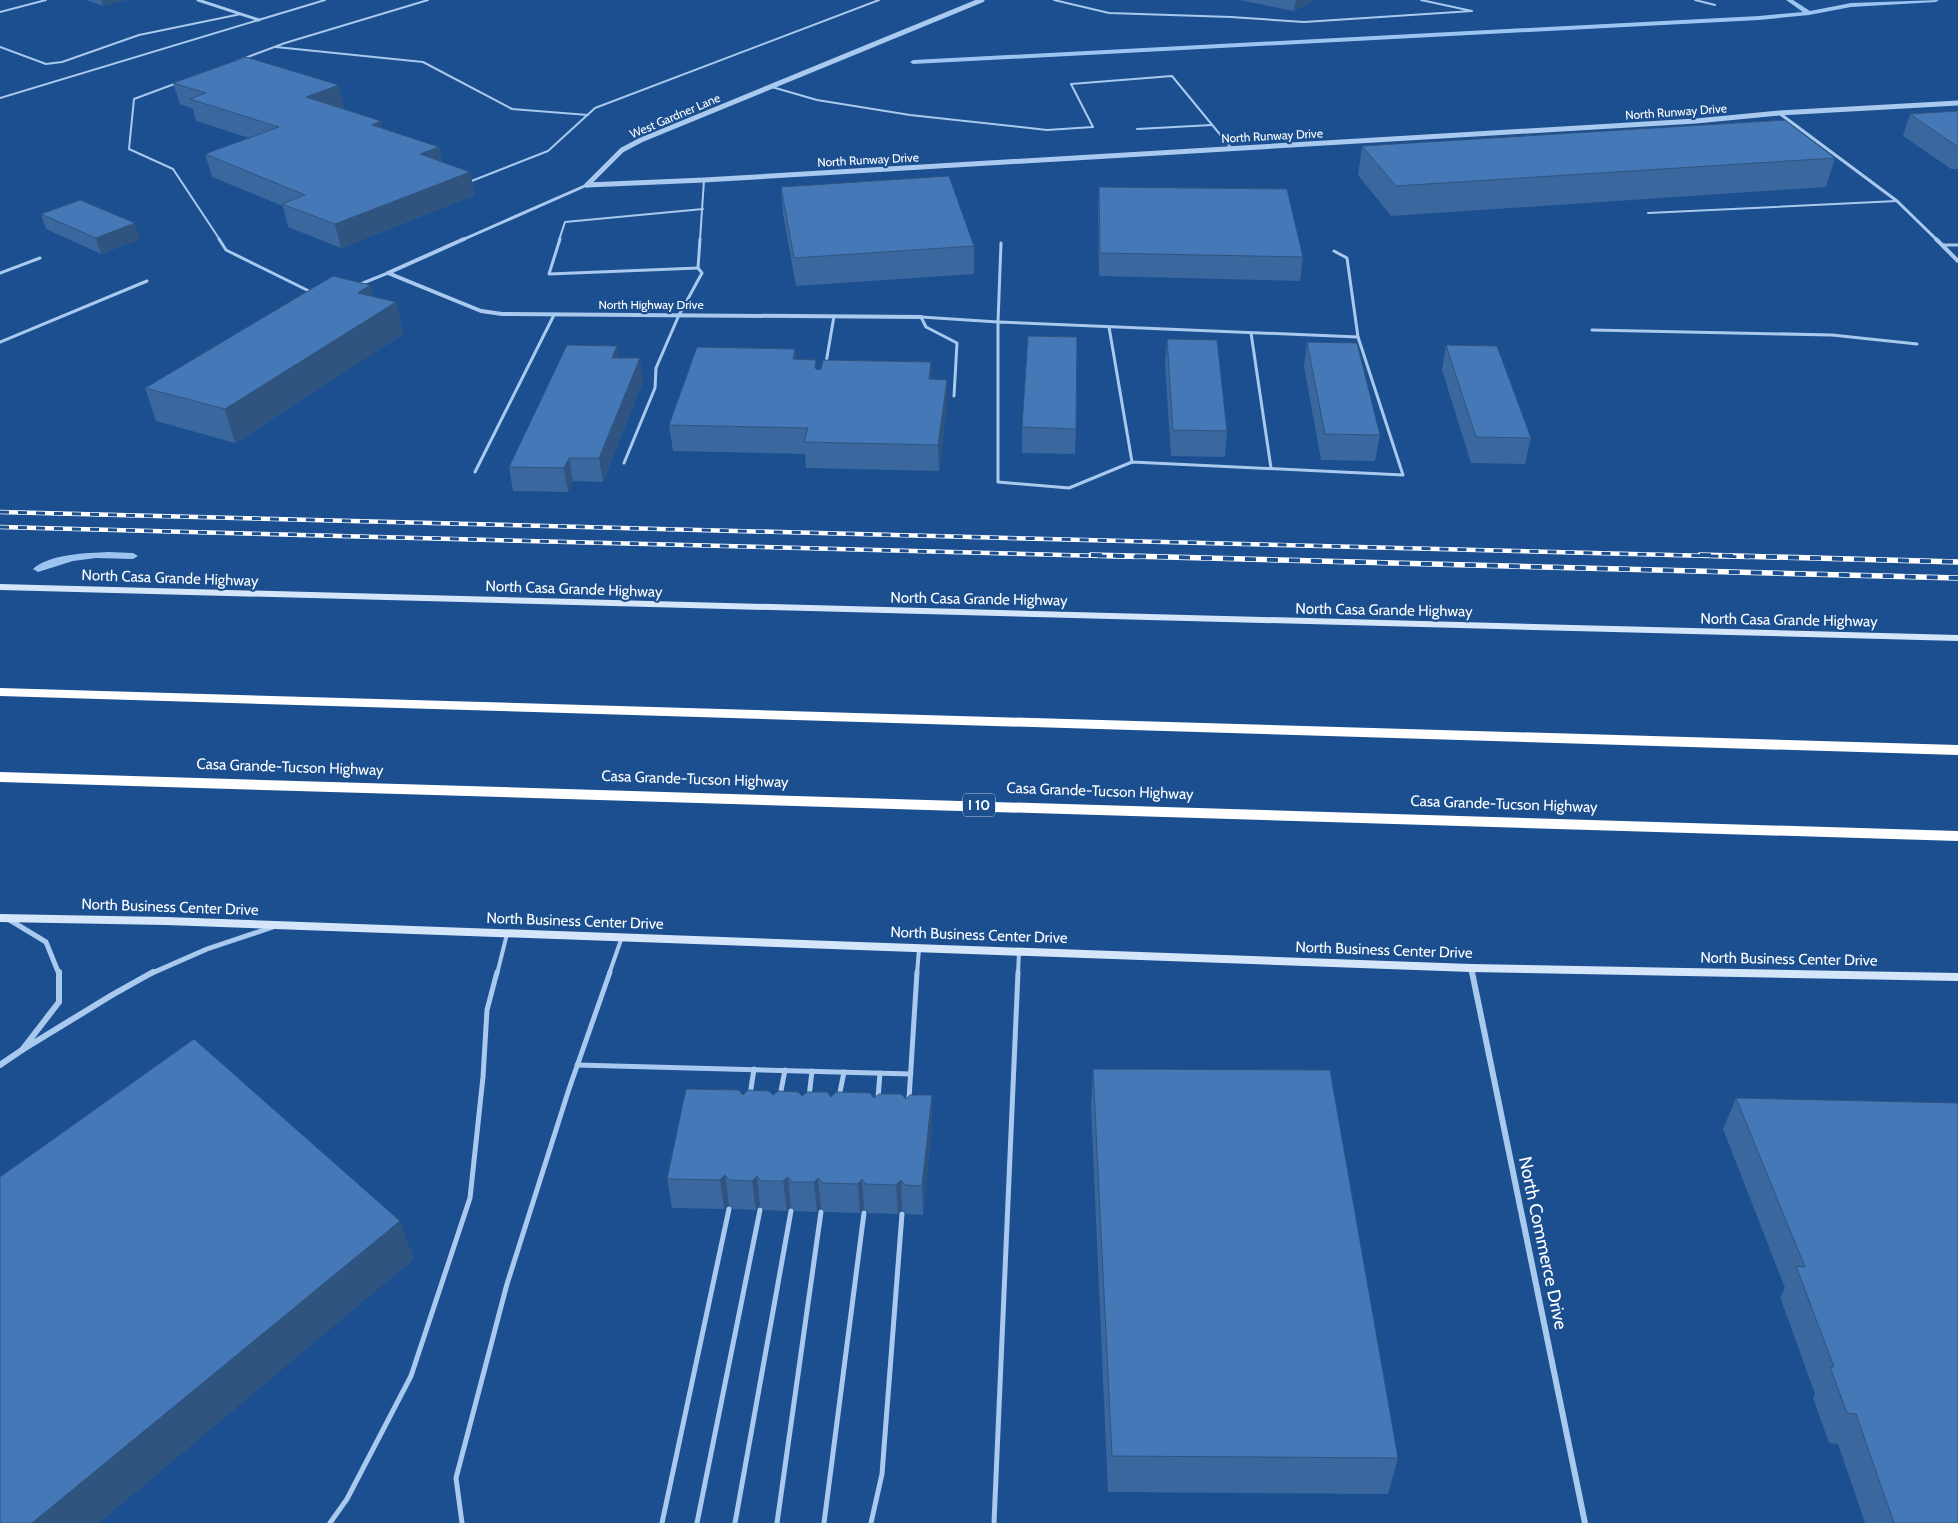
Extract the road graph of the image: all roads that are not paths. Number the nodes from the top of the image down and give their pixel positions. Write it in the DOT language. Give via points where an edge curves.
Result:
graph roads {
  1 [pos="46,0"];
  2 [pos="198,0"];
  3 [pos="325,0"];
  4 [pos="428,0"];
  5 [pos="879,0"];
  6 [pos="982,0"];
  7 [pos="1054,0"];
  8 [pos="1421,0"];
  9 [pos="1695,0"];
  10 [pos="1715,5"];
  11 [pos="0,12"];
  12 [pos="241,14"];
  13 [pos="259,20"];
  14 [pos="274,47"];
  15 [pos="0,48"];
  16 [pos="237,61"];
  17 [pos="181,82"];
  18 [pos="772,87"];
  19 [pos="0,98"];
  20 [pos="1958,102"];
  21 [pos="1779,113"];
  22 [pos="588,114"];
  23 [pos="1696,121"];
  24 [pos="1212,125"];
  25 [pos="1703,127"];
  26 [pos="1137,128"];
  27 [pos="1421,137"];
  28 [pos="1802,138"];
  29 [pos="1812,138"];
  30 [pos="1363,141"];
  31 [pos="1427,144"];
  32 [pos="1367,147"];
  33 [pos="1232,148"];
  34 [pos="704,180"];
  35 [pos="469,182"];
  36 [pos="587,185"];
  37 [pos="1897,201"];
  38 [pos="704,203"];
  39 [pos="703,209"];
  40 [pos="1648,213"];
  41 [pos="1002,243"];
  42 [pos="1944,245"];
  43 [pos="1958,245"];
  44 [pos="1334,251"];
  45 [pos="40,258"];
  46 [pos="1958,261"];
  47 [pos="698,268"];
  48 [pos="388,272"];
  49 [pos="0,273"];
  50 [pos="147,282"];
  51 [pos="350,288"];
  52 [pos="312,293"];
  53 [pos="554,315"];
  54 [pos="678,315"];
  55 [pos="834,316"];
  56 [pos="921,317"];
  57 [pos="998,322"];
  58 [pos="1109,327"];
  59 [pos="1592,330"];
  60 [pos="1251,333"];
  61 [pos="1358,337"];
  62 [pos="0,342"];
  63 [pos="1917,344"];
  64 [pos="825,365"];
  65 [pos="954,396"];
  66 [pos="1132,462"];
  67 [pos="624,464"];
  68 [pos="1271,468"];
  69 [pos="475,472"];
  70 [pos="0,588"];
  71 [pos="1958,638"];
  72 [pos="0,692"];
  73 [pos="1958,750"];
  74 [pos="0,777"];
  75 [pos="1958,836"];
  76 [pos="2,918"];
  77 [pos="280,925"];
  78 [pos="507,934"];
  79 [pos="622,938"];
  80 [pos="919,948"];
  81 [pos="1020,952"];
  82 [pos="1471,968"];
  83 [pos="1958,977"];
  84 [pos="22,1050"];
  85 [pos="0,1065"];
  86 [pos="577,1065"];
  87 [pos="754,1069"];
  88 [pos="784,1070"];
  89 [pos="812,1071"];
  90 [pos="844,1072"];
  91 [pos="880,1073"];
  92 [pos="912,1074"];
  93 [pos="749,1103"];
  94 [pos="779,1104"];
  95 [pos="808,1104"];
  96 [pos="838,1105"];
  97 [pos="878,1106"];
  98 [pos="908,1107"];
  99 [pos="729,1209"];
  100 [pos="760,1210"];
  101 [pos="791,1211"];
  102 [pos="821,1212"];
  103 [pos="864,1213"];
  104 [pos="902,1214"];
  105 [pos="330,1523"];
  106 [pos="462,1523"];
  107 [pos="662,1523"];
  108 [pos="697,1523"];
  109 [pos="736,1523"];
  110 [pos="777,1523"];
  111 [pos="824,1523"];
  112 [pos="870,1523"];
  113 [pos="994,1523"];
  114 [pos="1585,1523"];
  1 -- 11 [label="lane"];
  2 -- 12 [label="street"];
  3 -- 13 [label="lane"];
  4 -- 14 [label="lane"];
  5 -- 22 [label="lane" via="595,108"];
  6 -- 18 [label="street, West Gardner Lane"];
  7 -- 8 [label="lane" via="1110,13 1304,22 1472,11"];
  9 -- 10 [label="lane"];
  12 -- 13 [label="street"];
  12 -- 15 [label="lane" via="139,35 62,62 46,64"];
  13 -- 19 [label="lane"];
  14 -- 16 [label="lane"];
  14 -- 22 [label="lane" via="423,62 512,108"];
  17 -- 52 [label="lane" via="134,99 129,149 173,169 226,250"];
  18 -- 24 [label="lane" via="817,100 910,115 1047,130 1093,127 1071,84 1172,76"];
  18 -- 36 [label="street, West Gardner Lane" via="622,150"];
  20 -- 21 [label="street, North Runway Drive"];
  21 -- 23 [label="street, North Runway Drive"];
  21 -- 29 [label="street"];
  22 -- 35 [label="lane" via="548,152"];
  23 -- 25 [label="lane"];
  23 -- 27 [label="street, North Runway Drive"];
  24 -- 26 [label="lane"];
  24 -- 33 [label="lane"];
  27 -- 30 [label="street, North Runway Drive"];
  27 -- 31 [label="lane"];
  28 -- 29 [label="lane"];
  29 -- 37 [label="street"];
  30 -- 32 [label="lane"];
  30 -- 33 [label="street, North Runway Drive"];
  33 -- 34 [label="street, North Runway Drive"];
  34 -- 36 [label="street, North Runway Drive"];
  34 -- 38 [label="lane"];
  36 -- 48 [label="street, West Gardner Lane"];
  37 -- 40 [label="lane"];
  37 -- 42 [label="street"];
  38 -- 39 [label="lane"];
  39 -- 47 [label="lane"];
  39 -- 47 [label="lane" via="565,222 549,274"];
  41 -- 57 [label="lane"];
  42 -- 43 [label="lane"];
  42 -- 46 [label="street"];
  44 -- 61 [label="lane" via="1346,258"];
  45 -- 49 [label="lane"];
  47 -- 54 [label="lane" via="702,273"];
  48 -- 51 [label="lane"];
  48 -- 53 [label="street, North Highway Drive" via="481,311"];
  50 -- 62 [label="lane"];
  53 -- 54 [label="street, North Highway Drive"];
  53 -- 69 [label="lane"];
  54 -- 55 [label="street, North Highway Drive"];
  54 -- 67 [label="lane" via="656,368 655,388"];
  55 -- 56 [label="street, North Highway Drive"];
  55 -- 64 [label="lane"];
  56 -- 57 [label="lane"];
  56 -- 65 [label="lane" via="926,327 957,343"];
  57 -- 58 [label="lane"];
  57 -- 66 [label="lane" via="998,482 1069,488"];
  58 -- 60 [label="lane"];
  58 -- 66 [label="lane"];
  59 -- 63 [label="lane" via="1832,335"];
  60 -- 61 [label="lane"];
  60 -- 68 [label="lane"];
  61 -- 68 [label="lane" via="1403,475"];
  66 -- 68 [label="lane"];
  70 -- 71 [label="main road, North Casa Grande Highway"];
  72 -- 73 [label="highway"];
  74 -- 75 [label="highway, Casa Grande-Tucson Highway / I 10"];
  76 -- 77 [label="main road, North Business Center Drive"];
  76 -- 84 [label="street" via="46,942 59,970 59,1002"];
  77 -- 78 [label="main road, North Business Center Drive"];
  77 -- 84 [label="street" via="228,940 168,965 105,998"];
  78 -- 79 [label="main road, North Business Center Drive"];
  78 -- 105 [label="lane" via="487,1010 470,1198 411,1376 347,1499"];
  79 -- 80 [label="main road, North Business Center Drive"];
  79 -- 86 [label="lane"];
  80 -- 81 [label="main road, North Business Center Drive"];
  80 -- 92 [label="lane"];
  81 -- 82 [label="main road, North Business Center Drive"];
  81 -- 113 [label="lane"];
  82 -- 83 [label="main road, North Business Center Drive"];
  82 -- 114 [label="street, North Commerce Drive"];
  84 -- 85 [label="street"];
  86 -- 87 [label="lane"];
  86 -- 106 [label="lane" via="507,1284 456,1478"];
  87 -- 88 [label="lane"];
  87 -- 93 [label="lane"];
  88 -- 89 [label="lane"];
  88 -- 94 [label="lane"];
  89 -- 90 [label="lane"];
  89 -- 95 [label="lane"];
  90 -- 91 [label="lane"];
  90 -- 96 [label="lane"];
  91 -- 92 [label="lane"];
  91 -- 97 [label="lane"];
  92 -- 98 [label="lane"];
  99 -- 107 [label="lane"];
  100 -- 108 [label="lane"];
  101 -- 109 [label="lane"];
  102 -- 110 [label="lane"];
  103 -- 111 [label="lane"];
  104 -- 112 [label="lane" via="882,1474"];
}
